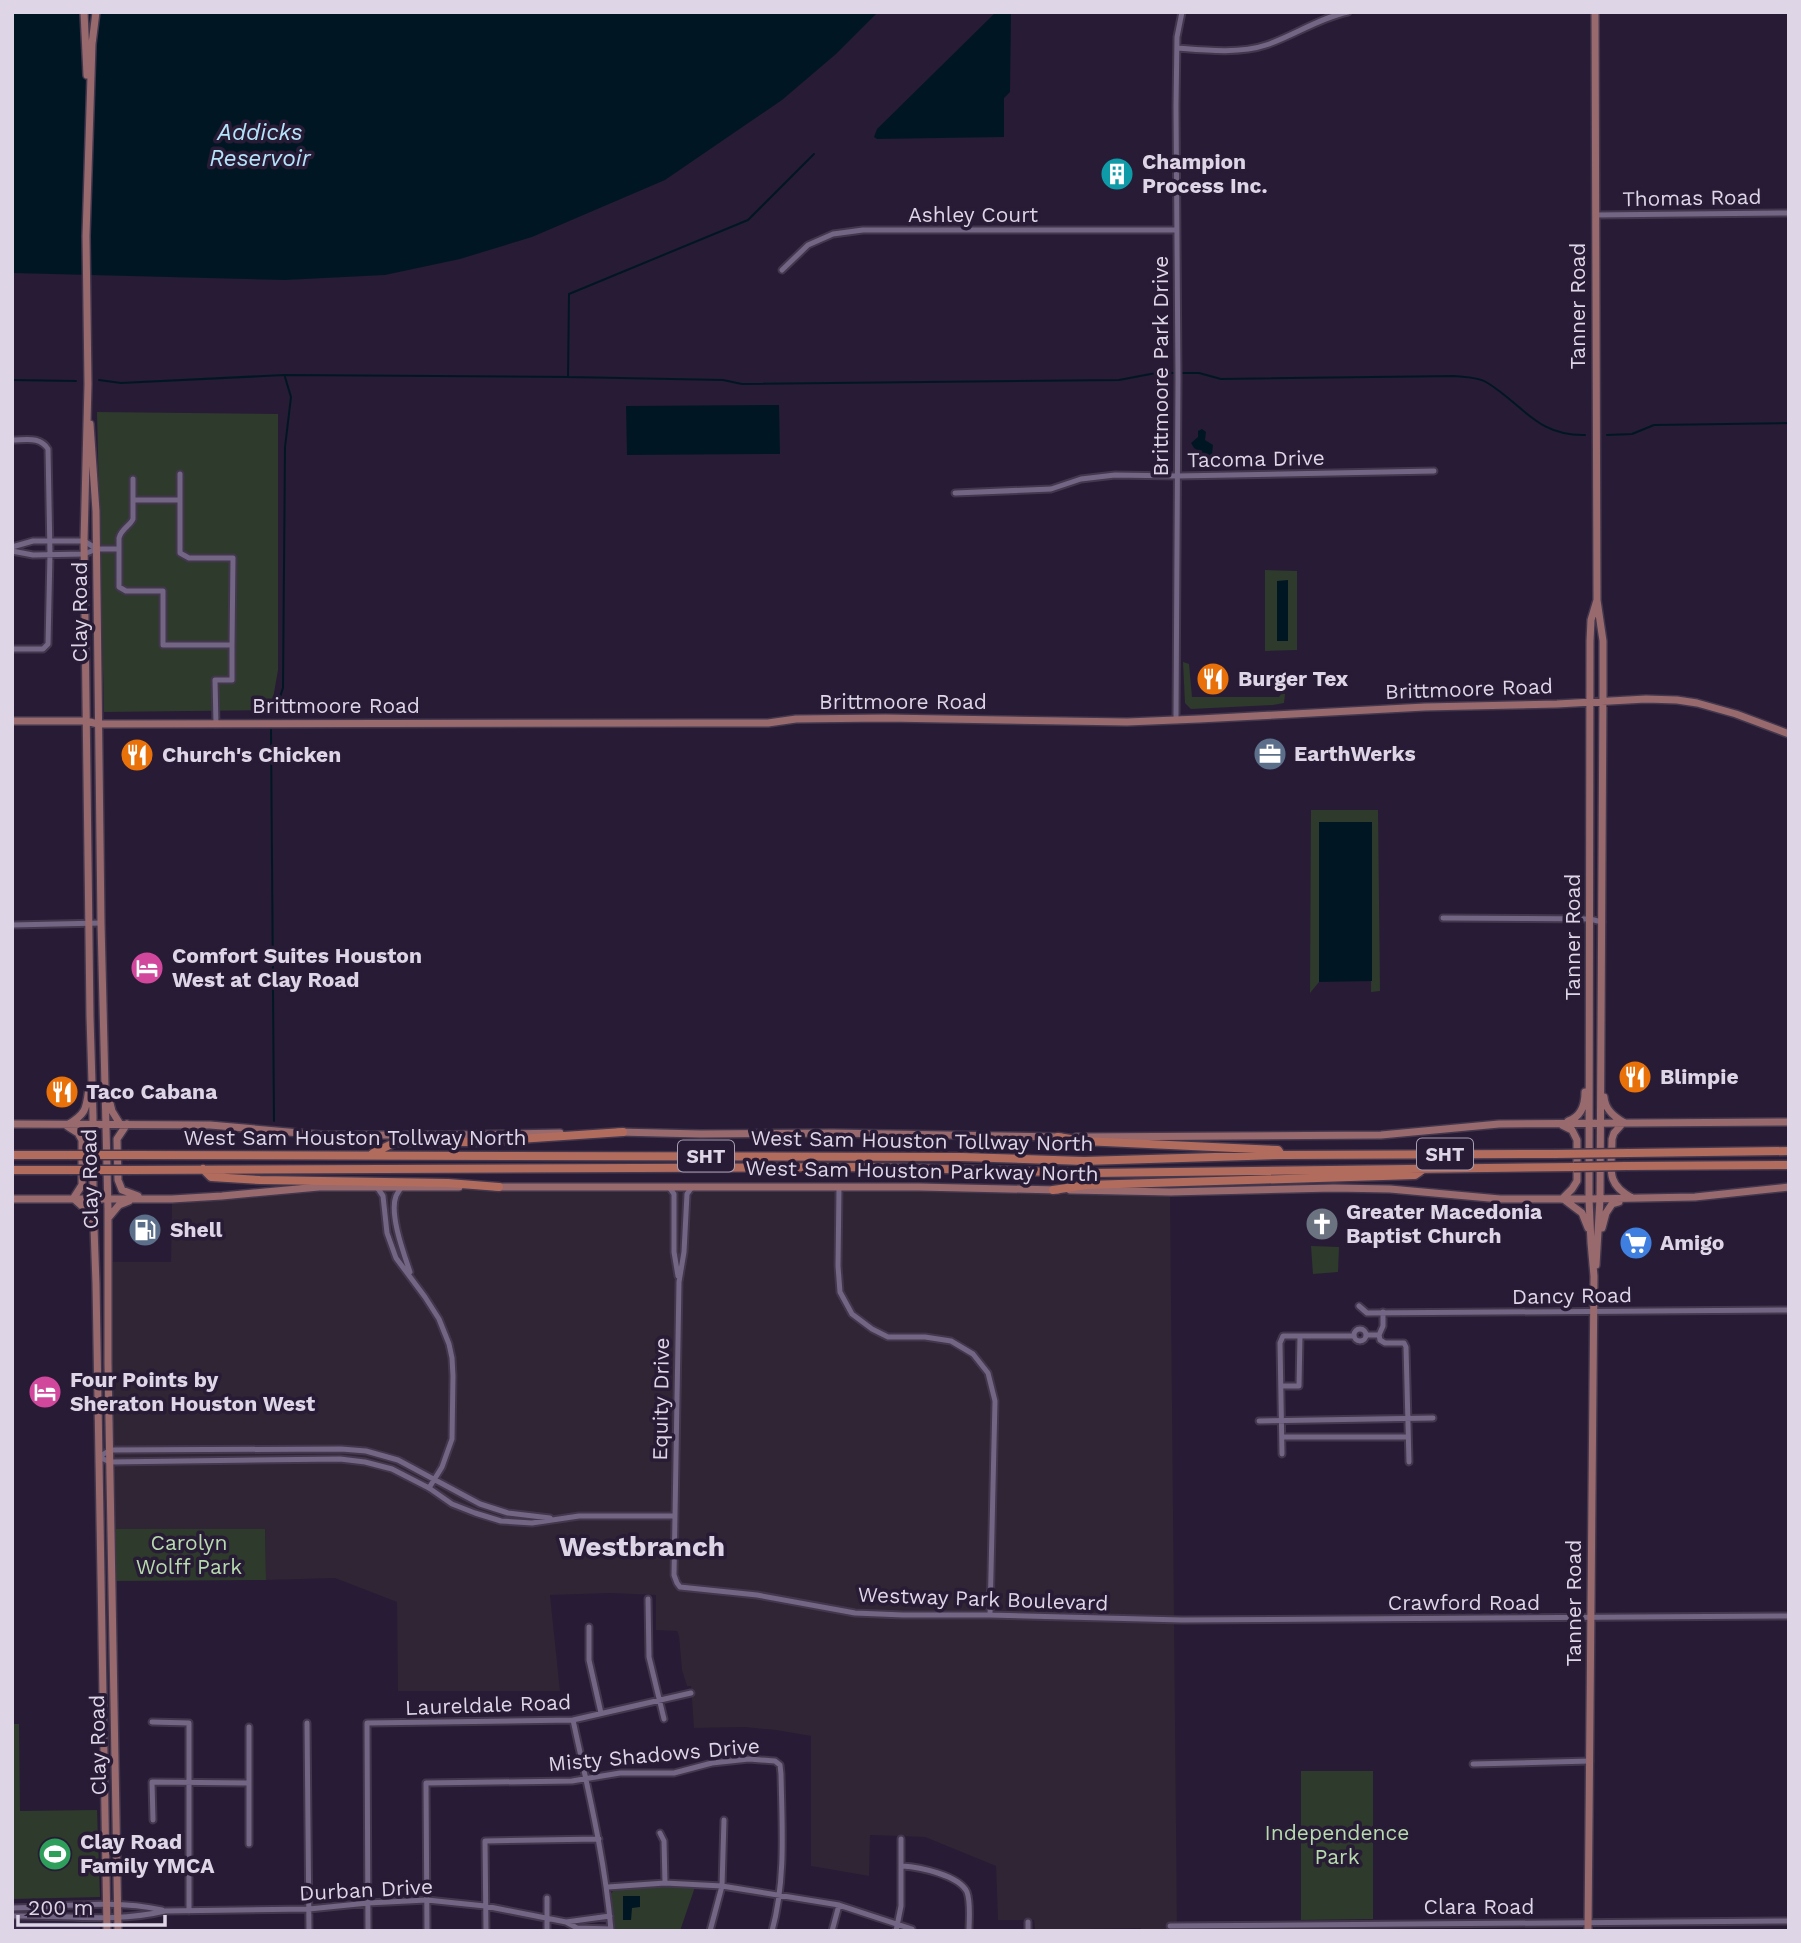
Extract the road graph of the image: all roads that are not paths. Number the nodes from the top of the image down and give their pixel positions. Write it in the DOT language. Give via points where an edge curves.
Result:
graph roads {
  1 [pos="83,12"];
  2 [pos="96,12"];
  3 [pos="1182,12"];
  4 [pos="1348,12"];
  5 [pos="1595,12"];
  6 [pos="1177,48"];
  7 [pos="90,103"];
  8 [pos="1789,213"];
  9 [pos="1595,215"];
  10 [pos="1176,230"];
  11 [pos="782,270"];
  12 [pos="88,384"];
  13 [pos="12,440"];
  14 [pos="1434,471"];
  15 [pos="180,474"];
  16 [pos="1177,476"];
  17 [pos="133,479"];
  18 [pos="955,493"];
  19 [pos="133,499"];
  20 [pos="180,499"];
  21 [pos="49,541"];
  22 [pos="84,541"];
  23 [pos="12,549"];
  24 [pos="97,549"];
  25 [pos="119,549"];
  26 [pos="50,554"];
  27 [pos="84,554"];
  28 [pos="1597,600"];
  29 [pos="85,627"];
  30 [pos="97,627"];
  31 [pos="232,645"];
  32 [pos="12,649"];
  33 [pos="1591,701"];
  34 [pos="1602,701"];
  35 [pos="1176,720"];
  36 [pos="86,721"];
  37 [pos="12,722"];
  38 [pos="98,724"];
  39 [pos="216,724"];
  40 [pos="1789,734"];
  41 [pos="99,821"];
  42 [pos="87,822"];
  43 [pos="1443,918"];
  44 [pos="1590,919"];
  45 [pos="1602,922"];
  46 [pos="89,923"];
  47 [pos="101,923"];
  48 [pos="12,925"];
  49 [pos="90,1017"];
  50 [pos="103,1017"];
  51 [pos="1590,1050"];
  52 [pos="1601,1071"];
  53 [pos="92,1074"];
  54 [pos="106,1084"];
  55 [pos="1624,1122"];
  56 [pos="1789,1122"];
  57 [pos="1590,1123"];
  58 [pos="1600,1123"];
  59 [pos="12,1124"];
  60 [pos="66,1124"];
  61 [pos="93,1124"];
  62 [pos="106,1124"];
  63 [pos="123,1124"];
  64 [pos="1558,1124"];
  65 [pos="623,1132"];
  66 [pos="1058,1137"];
  67 [pos="1789,1151"];
  68 [pos="12,1155"];
  69 [pos="368,1155"];
  70 [pos="1282,1155"];
  71 [pos="1789,1165"];
  72 [pos="1425,1168"];
  73 [pos="12,1170"];
  74 [pos="203,1170"];
  75 [pos="377,1186"];
  76 [pos="402,1186"];
  77 [pos="499,1187"];
  78 [pos="669,1187"];
  79 [pos="692,1187"];
  80 [pos="1789,1187"];
  81 [pos="839,1188"];
  82 [pos="1053,1190"];
  83 [pos="145,1198"];
  84 [pos="12,1199"];
  85 [pos="74,1199"];
  86 [pos="93,1199"];
  87 [pos="108,1199"];
  88 [pos="134,1199"];
  89 [pos="1562,1199"];
  90 [pos="1590,1199"];
  91 [pos="1600,1199"];
  92 [pos="1634,1199"];
  93 [pos="108,1217"];
  94 [pos="94,1231"];
  95 [pos="1594,1244"];
  96 [pos="412,1279"];
  97 [pos="678,1282"];
  98 [pos="96,1284"];
  99 [pos="108,1284"];
  100 [pos="1359,1306"];
  101 [pos="1789,1310"];
  102 [pos="1383,1312"];
  103 [pos="1594,1312"];
  104 [pos="1379,1335"];
  105 [pos="1300,1336"];
  106 [pos="97,1363"];
  107 [pos="108,1363"];
  108 [pos="1281,1386"];
  109 [pos="1408,1418"];
  110 [pos="1433,1418"];
  111 [pos="1282,1420"];
  112 [pos="1259,1421"];
  113 [pos="1282,1437"];
  114 [pos="1408,1437"];
  115 [pos="110,1450"];
  116 [pos="1282,1454"];
  117 [pos="99,1457"];
  118 [pos="110,1462"];
  119 [pos="1409,1462"];
  120 [pos="435,1480"];
  121 [pos="429,1488"];
  122 [pos="674,1516"];
  123 [pos="557,1518"];
  124 [pos="101,1588"];
  125 [pos="112,1588"];
  126 [pos="648,1599"];
  127 [pos="990,1615"];
  128 [pos="1789,1616"];
  129 [pos="1592,1617"];
  130 [pos="1182,1620"];
  131 [pos="589,1627"];
  132 [pos="114,1659"];
  133 [pos="102,1660"];
  134 [pos="691,1693"];
  135 [pos="659,1700"];
  136 [pos="601,1713"];
  137 [pos="664,1719"];
  138 [pos="573,1720"];
  139 [pos="152,1722"];
  140 [pos="307,1723"];
  141 [pos="249,1727"];
  142 [pos="115,1737"];
  143 [pos="103,1738"];
  144 [pos="1590,1761"];
  145 [pos="1473,1764"];
  146 [pos="586,1778"];
  147 [pos="190,1782"];
  148 [pos="248,1783"];
  149 [pos="724,1820"];
  150 [pos="105,1821"];
  151 [pos="153,1821"];
  152 [pos="116,1822"];
  153 [pos="660,1833"];
  154 [pos="599,1839"];
  155 [pos="901,1839"];
  156 [pos="249,1844"];
  157 [pos="902,1866"];
  158 [pos="665,1883"];
  159 [pos="722,1886"];
  160 [pos="608,1887"];
  161 [pos="779,1895"];
  162 [pos="547,1898"];
  163 [pos="427,1900"];
  164 [pos="368,1903"];
  165 [pos="107,1904"];
  166 [pos="117,1904"];
  167 [pos="839,1905"];
  168 [pos="485,1906"];
  169 [pos="12,1908"];
  170 [pos="309,1909"];
  171 [pos="165,1911"];
  172 [pos="190,1911"];
  173 [pos="12,1916"];
  174 [pos="610,1916"];
  175 [pos="107,1918"];
  176 [pos="117,1918"];
  177 [pos="547,1919"];
  178 [pos="1789,1921"];
  179 [pos="566,1922"];
  180 [pos="1028,1922"];
  181 [pos="1170,1926"];
  182 [pos="1588,1926"];
  183 [pos="897,1928"];
  184 [pos="912,1929"];
  185 [pos="611,1930"];
  186 [pos="107,1931"];
  187 [pos="118,1931"];
  188 [pos="309,1931"];
  189 [pos="368,1931"];
  190 [pos="427,1931"];
  191 [pos="486,1931"];
  192 [pos="547,1931"];
  193 [pos="710,1931"];
  194 [pos="772,1931"];
  195 [pos="832,1931"];
  196 [pos="969,1931"];
  197 [pos="1028,1931"];
  1 -- 7 [label="main road, Clay Road"];
  2 -- 7 [label="main road, Clay Road"];
  3 -- 6 [label="street, Brittmoore Park Drive"];
  4 -- 6 [label="street" via="1258,47"];
  5 -- 9 [label="main road, Tanner Road"];
  6 -- 10 [label="street, Brittmoore Park Drive"];
  7 -- 12 [label="main road, Clay Road"];
  8 -- 9 [label="street, Thomas Road"];
  9 -- 28 [label="main road, Tanner Road"];
  10 -- 11 [label="street, Ashley Court" via="863,230 833,234 808,246"];
  10 -- 16 [label="street, Brittmoore Park Drive"];
  12 -- 22 [label="main road, Clay Road"];
  12 -- 24 [label="main road, Clay Road"];
  13 -- 21 [label="street" via="39,440 48,449"];
  14 -- 16 [label="street, Tacoma Drive"];
  15 -- 20 [label="street"];
  16 -- 18 [label="street, Tacoma Drive" via="1102,475 1044,490"];
  16 -- 35 [label="street, Brittmoore Park Drive"];
  17 -- 19 [label="street"];
  19 -- 20 [label="street"];
  19 -- 25 [label="street" via="133,519 120,534"];
  20 -- 31 [label="street" via="180,553 188,558 233,558"];
  21 -- 22 [label="street"];
  21 -- 23 [label="street"];
  21 -- 26 [label="street"];
  22 -- 24 [label="street"];
  22 -- 27 [label="main road, Clay Road"];
  23 -- 26 [label="street"];
  24 -- 25 [label="street"];
  24 -- 27 [label="street"];
  24 -- 30 [label="main road, Clay Road"];
  25 -- 31 [label="street" via="121,589 163,591 163,645"];
  26 -- 27 [label="street"];
  26 -- 32 [label="street" via="48,644 43,649"];
  27 -- 29 [label="main road, Clay Road"];
  28 -- 33 [label="main road, Tanner Road" via="1591,621"];
  28 -- 34 [label="main road, Tanner Road" via="1603,641"];
  29 -- 30 [label="main road"];
  29 -- 36 [label="main road, Clay Road"];
  30 -- 38 [label="main road, Clay Road"];
  31 -- 39 [label="street" via="232,680 215,680"];
  33 -- 34 [label="main road, Brittmoore Road"];
  33 -- 35 [label="main road, Brittmoore Road"];
  33 -- 44 [label="main road, Tanner Road"];
  34 -- 40 [label="main road, Brittmoore Road" via="1697,703"];
  34 -- 45 [label="main road, Tanner Road"];
  35 -- 39 [label="main road, Brittmoore Road"];
  36 -- 37 [label="main road, Brittmoore Road"];
  36 -- 38 [label="main road, Brittmoore Road"];
  36 -- 42 [label="main road, Clay Road"];
  38 -- 39 [label="main road, Brittmoore Road"];
  38 -- 41 [label="main road, Clay Road"];
  41 -- 42 [label="main road"];
  41 -- 47 [label="main road, Clay Road"];
  42 -- 46 [label="main road, Clay Road"];
  43 -- 44 [label="street"];
  44 -- 45 [label="street"];
  44 -- 51 [label="main road, Tanner Road"];
  45 -- 52 [label="main road, Tanner Road"];
  46 -- 47 [label="street"];
  46 -- 48 [label="street"];
  46 -- 49 [label="main road, Clay Road"];
  47 -- 50 [label="main road, Clay Road"];
  49 -- 50 [label="main road"];
  49 -- 53 [label="main road, Clay Road"];
  50 -- 54 [label="main road, Clay Road"];
  51 -- 57 [label="main road, Tanner Road"];
  51 -- 64 [label="main road" via="1582,1108 1572,1120"];
  52 -- 55 [label="main road" via="1604,1101 1609,1112"];
  52 -- 58 [label="main road, Tanner Road"];
  53 -- 60 [label="main road" via="86,1110"];
  53 -- 61 [label="main road, Clay Road"];
  54 -- 62 [label="main road, Clay Road"];
  54 -- 63 [label="main road" via="110,1104"];
  55 -- 56 [label="main road, West Sam Houston Parkway North"];
  55 -- 58 [label="main road, West Sam Houston Parkway North"];
  55 -- 92 [label="main road" via="1612,1139 1612,1180 1619,1191"];
  57 -- 58 [label="main road, West Sam Houston Parkway North"];
  57 -- 64 [label="main road, West Sam Houston Parkway North"];
  57 -- 90 [label="main road, Tanner Road"];
  58 -- 91 [label="main road, Tanner Road"];
  59 -- 60 [label="main road, West Sam Houston Parkway North"];
  60 -- 61 [label="main road, West Sam Houston Parkway North"];
  60 -- 85 [label="main road" via="82,1140 82,1185"];
  61 -- 62 [label="main road, West Sam Houston Parkway North"];
  61 -- 86 [label="main road, Clay Road"];
  62 -- 63 [label="main road, West Sam Houston Parkway North"];
  62 -- 87 [label="main road, Clay Road"];
  63 -- 65 [label="main road, West Sam Houston Parkway North" via="210,1125 322,1135"];
  63 -- 83 [label="main road" via="117,1139 119,1185 127,1193"];
  64 -- 66 [label="main road, West Sam Houston Parkway North" via="1499,1124 1381,1135"];
  64 -- 89 [label="main road" via="1572,1130 1577,1139 1577,1181"];
  65 -- 66 [label="main road, West Sam Houston Parkway North"];
  65 -- 69 [label="highway" via="476,1142 396,1142"];
  66 -- 70 [label="highway" via="1278,1150"];
  67 -- 70 [label="highway, West Sam Houston Tollway North / SHT, bridge"];
  68 -- 69 [label="highway, West Sam Houston Tollway North / SHT, bridge"];
  69 -- 70 [label="highway, West Sam Houston Tollway North / SHT" via="1084,1161"];
  71 -- 72 [label="highway, West Sam Houston Tollway North / SHT, bridge"];
  72 -- 74 [label="highway, West Sam Houston Tollway North / SHT" via="1091,1173 876,1167"];
  72 -- 82 [label="highway" via="1415,1175 1087,1185"];
  73 -- 74 [label="highway, West Sam Houston Tollway North / SHT, bridge"];
  74 -- 77 [label="highway" via="211,1177 260,1180"];
  75 -- 76 [label="main road, West Sam Houston Parkway North"];
  75 -- 83 [label="main road, West Sam Houston Parkway North"];
  75 -- 96 [label="street" via="396,1258"];
  76 -- 77 [label="main road, West Sam Houston Parkway North"];
  76 -- 96 [label="street" via="396,1196 397,1230"];
  77 -- 78 [label="main road, West Sam Houston Parkway North"];
  78 -- 79 [label="main road, West Sam Houston Parkway North"];
  78 -- 97 [label="street, Equity Drive" via="674,1194"];
  79 -- 81 [label="main road, West Sam Houston Parkway North"];
  79 -- 97 [label="street, Equity Drive" via="687,1194"];
  80 -- 92 [label="main road, West Sam Houston Parkway North"];
  81 -- 82 [label="main road, West Sam Houston Parkway North"];
  81 -- 127 [label="street" via="840,1292 852,1314 888,1336 951,1342 973,1354 988,1373 995,1401"];
  82 -- 89 [label="main road, West Sam Houston Parkway North" via="1334,1188"];
  83 -- 88 [label="main road, West Sam Houston Parkway North"];
  84 -- 85 [label="main road, West Sam Houston Parkway North"];
  85 -- 86 [label="main road, West Sam Houston Parkway North"];
  85 -- 94 [label="main road" via="88,1213"];
  86 -- 87 [label="main road, West Sam Houston Parkway North"];
  86 -- 94 [label="main road, Clay Road"];
  87 -- 88 [label="main road, West Sam Houston Parkway North"];
  87 -- 93 [label="main road, Clay Road"];
  88 -- 93 [label="main road" via="119,1205"];
  89 -- 90 [label="main road, West Sam Houston Parkway North"];
  89 -- 95 [label="main road" via="1582,1213"];
  90 -- 91 [label="main road, West Sam Houston Parkway North"];
  90 -- 95 [label="main road, Tanner Road"];
  91 -- 92 [label="main road, West Sam Houston Parkway North"];
  91 -- 95 [label="main road, Tanner Road"];
  92 -- 95 [label="main road" via="1612,1204"];
  93 -- 99 [label="main road, Clay Road"];
  94 -- 98 [label="main road, Clay Road"];
  95 -- 103 [label="main road, Tanner Road"];
  96 -- 120 [label="street" via="439,1319 452,1358 452,1439"];
  97 -- 122 [label="street, Equity Drive"];
  98 -- 99 [label="main road"];
  98 -- 106 [label="main road, Clay Road"];
  99 -- 107 [label="main road, Clay Road"];
  100 -- 102 [label="street, Dancy Road" via="1367,1312"];
  101 -- 103 [label="street, Dancy Road"];
  102 -- 103 [label="street, Dancy Road"];
  102 -- 104 [label="street"];
  103 -- 129 [label="main road, Tanner Road"];
  104 -- 105 [label="street" via="1366,1335 1359,1342 1354,1336"];
  104 -- 109 [label="street" via="1385,1343 1404,1343 1406,1347"];
  105 -- 108 [label="street" via="1283,1336 1280,1343"];
  105 -- 108 [label="street" via="1299,1386"];
  106 -- 107 [label="main road"];
  106 -- 117 [label="main road, Clay Road"];
  107 -- 115 [label="main road, Clay Road"];
  108 -- 111 [label="street"];
  109 -- 110 [label="street"];
  109 -- 111 [label="street"];
  109 -- 114 [label="street"];
  111 -- 112 [label="street"];
  111 -- 113 [label="street"];
  113 -- 114 [label="street"];
  113 -- 116 [label="street"];
  114 -- 119 [label="street"];
  115 -- 117 [label="street"];
  115 -- 118 [label="main road, Clay Road"];
  115 -- 120 [label="street" via="366,1451 398,1460"];
  117 -- 118 [label="street"];
  117 -- 124 [label="main road, Clay Road"];
  118 -- 121 [label="street" via="365,1462 392,1469"];
  118 -- 125 [label="main road, Clay Road"];
  120 -- 121 [label="street"];
  120 -- 123 [label="street" via="508,1513"];
  121 -- 123 [label="street" via="452,1504 501,1521 533,1523"];
  122 -- 123 [label="street"];
  122 -- 127 [label="street, Westway Park Boulevard" via="674,1575 680,1587 855,1613"];
  124 -- 125 [label="main road"];
  124 -- 133 [label="main road, Clay Road"];
  125 -- 132 [label="main road, Clay Road"];
  126 -- 135 [label="street" via="649,1657"];
  127 -- 130 [label="street, Westway Park Boulevard"];
  128 -- 129 [label="street, Crawford Road"];
  129 -- 130 [label="street, Crawford Road"];
  129 -- 144 [label="main road, Tanner Road"];
  131 -- 136 [label="street" via="589,1660"];
  132 -- 133 [label="main road"];
  132 -- 142 [label="main road, Clay Road"];
  133 -- 143 [label="main road, Clay Road"];
  134 -- 135 [label="street, Laureldale Road"];
  135 -- 136 [label="street, Laureldale Road"];
  135 -- 137 [label="street"];
  136 -- 138 [label="street, Laureldale Road"];
  138 -- 146 [label="street"];
  138 -- 164 [label="street, Laureldale Road" via="367,1723"];
  139 -- 147 [label="street" via="189,1723"];
  140 -- 170 [label="street"];
  141 -- 148 [label="street"];
  142 -- 143 [label="main road"];
  142 -- 152 [label="main road, Clay Road"];
  143 -- 150 [label="main road, Clay Road"];
  144 -- 145 [label="street"];
  144 -- 182 [label="main road, Tanner Road"];
  146 -- 154 [label="street"];
  146 -- 161 [label="street, Misty Shadows Drive" via="674,1773 730,1760 775,1761 780,1765 782,1784"];
  146 -- 163 [label="street, Misty Shadows Drive" via="426,1783"];
  147 -- 148 [label="street"];
  147 -- 151 [label="street" via="152,1782"];
  147 -- 172 [label="street"];
  148 -- 156 [label="street"];
  149 -- 159 [label="street"];
  150 -- 152 [label="main road"];
  150 -- 165 [label="main road, Clay Road"];
  152 -- 166 [label="main road, Clay Road"];
  153 -- 158 [label="street"];
  154 -- 160 [label="street"];
  154 -- 168 [label="street" via="485,1841"];
  155 -- 157 [label="street"];
  157 -- 183 [label="street"];
  157 -- 196 [label="street" via="927,1870 966,1890"];
  158 -- 159 [label="street"];
  158 -- 160 [label="street"];
  159 -- 161 [label="street"];
  159 -- 193 [label="street"];
  160 -- 174 [label="street"];
  161 -- 167 [label="street"];
  161 -- 194 [label="street"];
  162 -- 177 [label="street"];
  163 -- 164 [label="street, Durban Drive"];
  163 -- 168 [label="street, Durban Drive"];
  163 -- 190 [label="street"];
  164 -- 170 [label="street, Durban Drive"];
  164 -- 189 [label="street"];
  165 -- 166 [label="street, Durban Drive"];
  165 -- 169 [label="street, Durban Drive"];
  165 -- 175 [label="main road, Clay Road"];
  166 -- 171 [label="street, Durban Drive"];
  166 -- 176 [label="main road, Clay Road"];
  167 -- 183 [label="street"];
  167 -- 195 [label="street"];
  168 -- 177 [label="street, Durban Drive"];
  168 -- 191 [label="street"];
  170 -- 172 [label="street, Durban Drive"];
  170 -- 188 [label="street"];
  171 -- 172 [label="street, Durban Drive"];
  171 -- 176 [label="street, Durban Drive"];
  173 -- 175 [label="street, Durban Drive"];
  174 -- 179 [label="street, Durban Drive"];
  174 -- 185 [label="street"];
  175 -- 176 [label="street, Durban Drive"];
  175 -- 186 [label="main road, Clay Road"];
  176 -- 187 [label="main road, Clay Road"];
  177 -- 179 [label="street, Durban Drive"];
  177 -- 192 [label="street"];
  178 -- 182 [label="street, Clara Road"];
  179 -- 185 [label="street, Durban Drive" via="577,1928"];
  180 -- 197 [label="street"];
  181 -- 182 [label="street, Clara Road"];
  183 -- 184 [label="street"];
}
